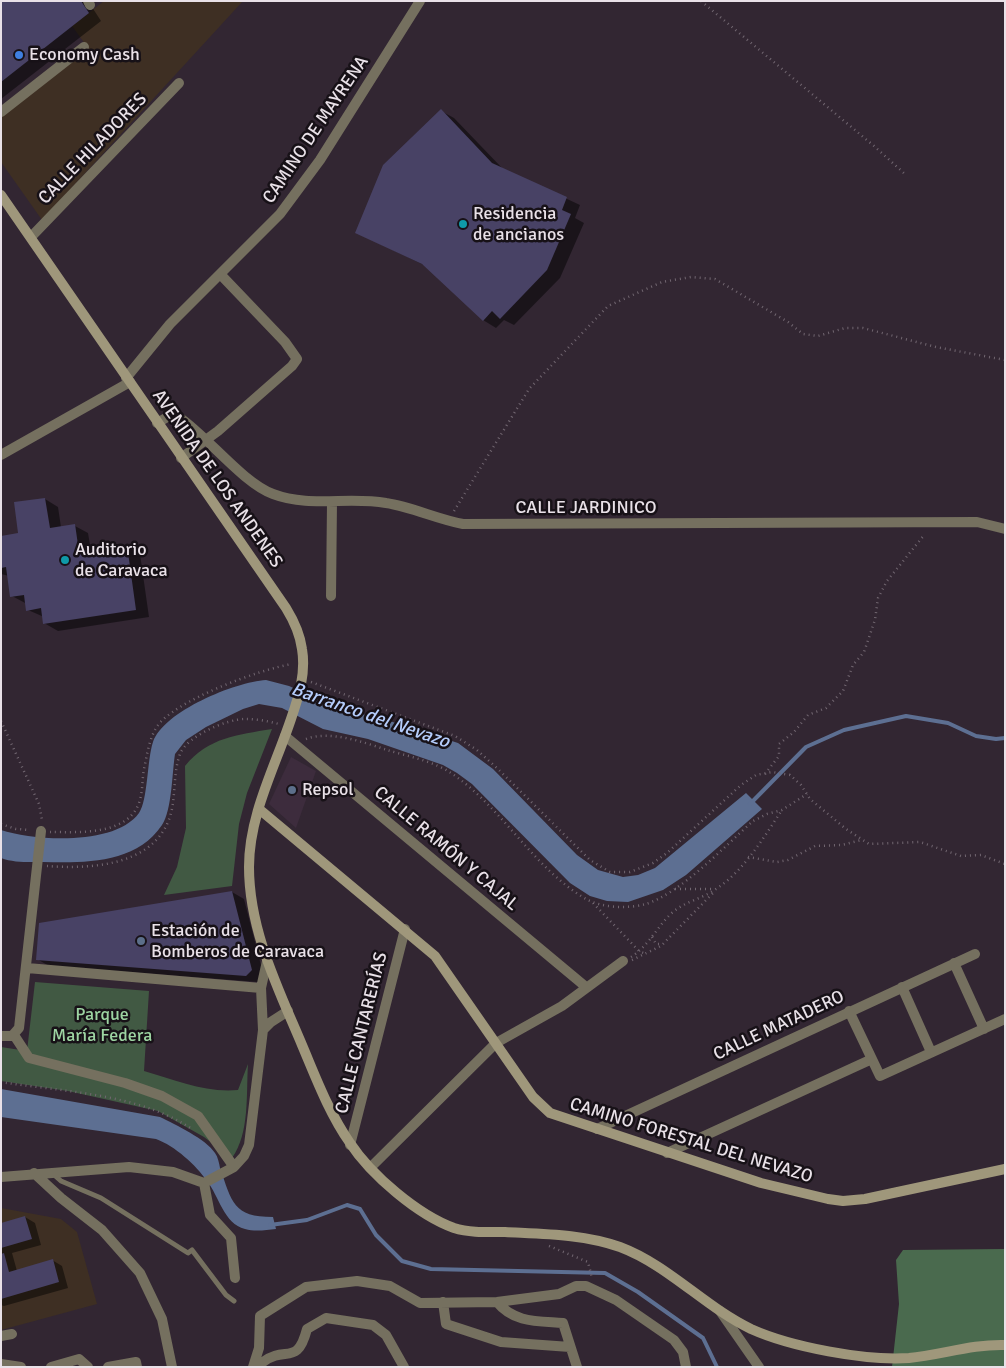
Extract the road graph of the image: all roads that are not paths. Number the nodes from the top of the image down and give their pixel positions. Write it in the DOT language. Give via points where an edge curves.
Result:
graph roads {
  1 [pos="420,1"];
  2 [pos="84,46"];
  3 [pos="179,83"];
  4 [pos="1,112"];
  5 [pos="1,194"];
  6 [pos="31,237"];
  7 [pos="220,275"];
  8 [pos="128,380"];
  9 [pos="157,424"];
  10 [pos="207,440"];
  11 [pos="1,455"];
  12 [pos="181,458"];
  13 [pos="332,502"];
  14 [pos="1005,529"];
  15 [pos="331,596"];
  16 [pos="285,736"];
  17 [pos="259,809"];
  18 [pos="41,831"];
  19 [pos="405,929"];
  20 [pos="975,954"];
  21 [pos="267,961"];
  22 [pos="623,961"];
  23 [pos="954,963"];
  24 [pos="27,968"];
  25 [pos="586,987"];
  26 [pos="902,987"];
  27 [pos="261,988"];
  28 [pos="279,990"];
  29 [pos="262,1006"];
  30 [pos="849,1011"];
  31 [pos="285,1013"];
  32 [pos="1005,1019"];
  33 [pos="984,1028"];
  34 [pos="263,1030"];
  35 [pos="15,1034"];
  36 [pos="1,1036"];
  37 [pos="496,1042"];
  38 [pos="931,1052"];
  39 [pos="872,1059"];
  40 [pos="597,1128"];
  41 [pos="350,1145"];
  42 [pos="667,1153"];
  43 [pos="234,1167"];
  44 [pos="371,1167"];
  45 [pos="1005,1169"];
  46 [pos="50,1172"];
  47 [pos="34,1173"];
  48 [pos="1,1177"];
  49 [pos="206,1182"];
  50 [pos="235,1278"];
  51 [pos="234,1301"];
  52 [pos="443,1302"];
  53 [pos="498,1302"];
  54 [pos="718,1308"];
  55 [pos="1005,1345"];
  56 [pos="570,1347"];
  57 [pos="2,1364"];
  58 [pos="254,1364"];
  59 [pos="21,1367"];
  60 [pos="50,1367"];
  61 [pos="88,1367"];
  62 [pos="108,1367"];
  63 [pos="137,1367"];
  64 [pos="172,1367"];
  65 [pos="404,1367"];
  66 [pos="576,1367"];
  67 [pos="686,1367"];
  68 [pos="759,1367"];
  1 -- 7 [label="street, CAMINO DE MAYRENA" via="320,160 280,214"];
  2 -- 4 [label="street"];
  3 -- 6 [label="street, CALLE HILADORES"];
  5 -- 6 [label="main road, AVENIDA DE LOS ANDENES"];
  6 -- 8 [label="main road, AVENIDA DE LOS ANDENES"];
  7 -- 8 [label="street, CAMINO DE MAYRENA" via="170,324"];
  7 -- 10 [label="street" via="285,342 296,359"];
  8 -- 9 [label="main road, AVENIDA DE LOS ANDENES"];
  8 -- 11 [label="street"];
  9 -- 10 [label="street, CALLE JARDINICO" via="174,415"];
  9 -- 12 [label="main road, AVENIDA DE LOS ANDENES"];
  10 -- 12 [label="street"];
  10 -- 13 [label="street, CALLE JARDINICO" via="254,483 272,494 294,500"];
  12 -- 16 [label="main road, AVENIDA DE LOS ANDENES" via="286,608 298,632 304,663"];
  13 -- 14 [label="street, CALLE JARDINICO" via="386,503 448,521 479,525 976,522"];
  13 -- 15 [label="street"];
  16 -- 17 [label="main road, AVENIDA DE LOS ANDENES"];
  16 -- 25 [label="street, CALLE RAMÓN Y CAJAL"];
  17 -- 19 [label="main road, CAMINO FORESTAL DEL NEVAZO"];
  17 -- 21 [label="main road, AVENIDA DE LOS ANDENES" via="250,841 249,881 253,912"];
  18 -- 24 [label="street"];
  19 -- 37 [label="main road, CAMINO FORESTAL DEL NEVAZO" via="445,968"];
  19 -- 41 [label="street, CALLE CANTARERÍAS"];
  20 -- 23 [label="street, CALLE MATADERO"];
  21 -- 27 [label="street"];
  21 -- 28 [label="main road, AVENIDA DE LOS ANDENES"];
  22 -- 25 [label="street"];
  23 -- 26 [label="street, CALLE MATADERO"];
  23 -- 33 [label="street"];
  24 -- 27 [label="street"];
  24 -- 35 [label="street" via="19,1028"];
  25 -- 37 [label="street" via="562,1006"];
  26 -- 30 [label="street, CALLE MATADERO"];
  26 -- 38 [label="street"];
  27 -- 28 [label="street" via="264,982 271,980"];
  27 -- 29 [label="street"];
  28 -- 31 [label="main road, AVENIDA DE LOS ANDENES"];
  29 -- 31 [label="street" via="273,1015"];
  29 -- 34 [label="street"];
  30 -- 39 [label="street"];
  30 -- 40 [label="street, CALLE MATADERO"];
  31 -- 34 [label="street"];
  31 -- 41 [label="main road, AVENIDA DE LOS ANDENES"];
  32 -- 33 [label="street"];
  33 -- 38 [label="street"];
  34 -- 43 [label="street" via="249,1145"];
  35 -- 36 [label="street"];
  35 -- 43 [label="street" via="29,1058 162,1096 198,1116"];
  37 -- 40 [label="main road, CAMINO FORESTAL DEL NEVAZO" via="544,1108 560,1117"];
  37 -- 44 [label="street"];
  38 -- 39 [label="street" via="880,1076"];
  39 -- 42 [label="street"];
  40 -- 42 [label="main road, CAMINO FORESTAL DEL NEVAZO"];
  41 -- 44 [label="main road, AVENIDA DE LOS ANDENES"];
  42 -- 45 [label="main road, CAMINO FORESTAL DEL NEVAZO" via="761,1184 843,1201"];
  43 -- 49 [label="street"];
  44 -- 54 [label="main road, AVENIDA DE LOS ANDENES" via="415,1207 457,1229 600,1241 645,1259"];
  46 -- 47 [label="street"];
  46 -- 49 [label="street" via="150,1168"];
  46 -- 51 [label="lane" via="101,1198 188,1253 192,1250"];
  47 -- 48 [label="street"];
  47 -- 64 [label="street" via="102,1230 140,1273 162,1319"];
  49 -- 50 [label="street" via="210,1215 231,1238"];
  52 -- 53 [label="street"];
  52 -- 56 [label="street" via="446,1324 501,1342"];
  52 -- 58 [label="street" via="420,1303 390,1286 357,1281 306,1288 260,1316 259,1348"];
  53 -- 56 [label="street" via="506,1313 524,1320 563,1323"];
  53 -- 67 [label="street" via="559,1294 576,1286 594,1288 630,1308 674,1340 683,1352"];
  54 -- 55 [label="main road, AVENIDA DE LOS ANDENES" via="741,1324 778,1339 858,1355 909,1358 962,1348"];
  54 -- 68 [label="street"];
  56 -- 66 [label="street"];
  57 -- 59 [label="street"];
  58 -- 65 [label="street" via="270,1357 296,1353 303,1346 307,1329 326,1318 373,1325 386,1335"];
  60 -- 61 [label="street" via="79,1359"];
  62 -- 63 [label="street" via="136,1362"];
}
